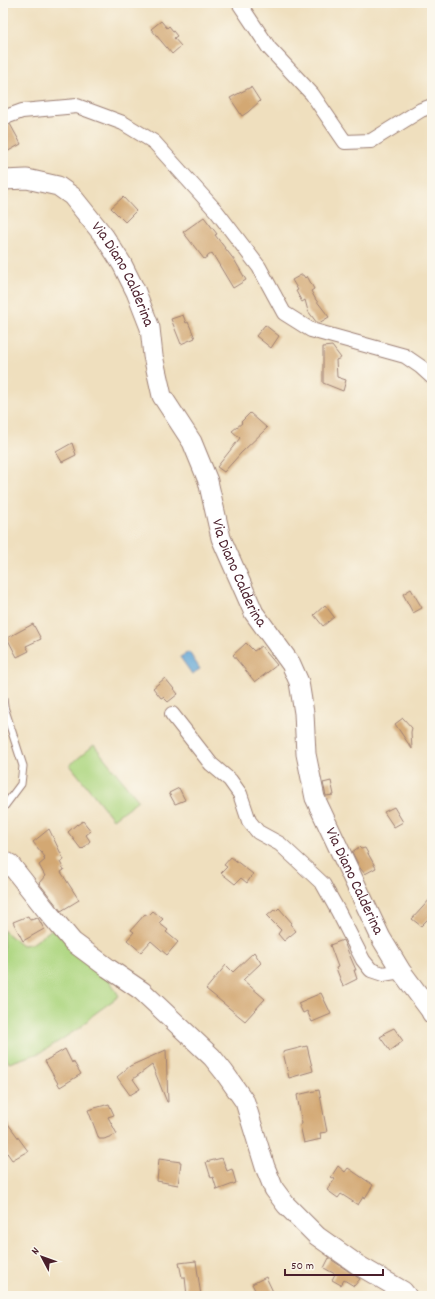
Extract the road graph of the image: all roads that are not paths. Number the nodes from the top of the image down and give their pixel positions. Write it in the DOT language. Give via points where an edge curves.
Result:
graph roads {
  1 [pos="239,3"];
  2 [pos="432,106"];
  3 [pos="3,118"];
  4 [pos="3,180"];
  5 [pos="432,377"];
  6 [pos="3,698"];
  7 [pos="172,714"];
  8 [pos="3,808"];
  9 [pos="3,860"];
  10 [pos="401,971"];
  11 [pos="431,1012"];
  12 [pos="407,1296"];
  1 -- 2 [label="street" via="269,48 312,94 345,142 372,141 421,110"];
  3 -- 5 [label="street" via="22,111 77,106 123,123 154,142 217,212 259,267 284,313 311,330 405,356"];
  4 -- 10 [label="main road, Via Diano Calderina" via="27,180 58,186 72,196 104,236 122,264 150,328 152,356 162,396 192,442 208,481 221,538 254,613 291,664 299,682 306,754 315,798 381,938"];
  6 -- 8 [label="lane" via="23,766 21,784"];
  7 -- 10 [label="street" via="211,764 230,780 240,794 249,821 258,832 280,844 323,884 363,960 371,970 383,974"];
  9 -- 12 [label="main road" via="10,864 73,942 142,991 212,1057 245,1102 274,1189 286,1206 316,1236 358,1265 403,1290"];
  10 -- 11 [label="main road, Via Diano Calderina"];
}
